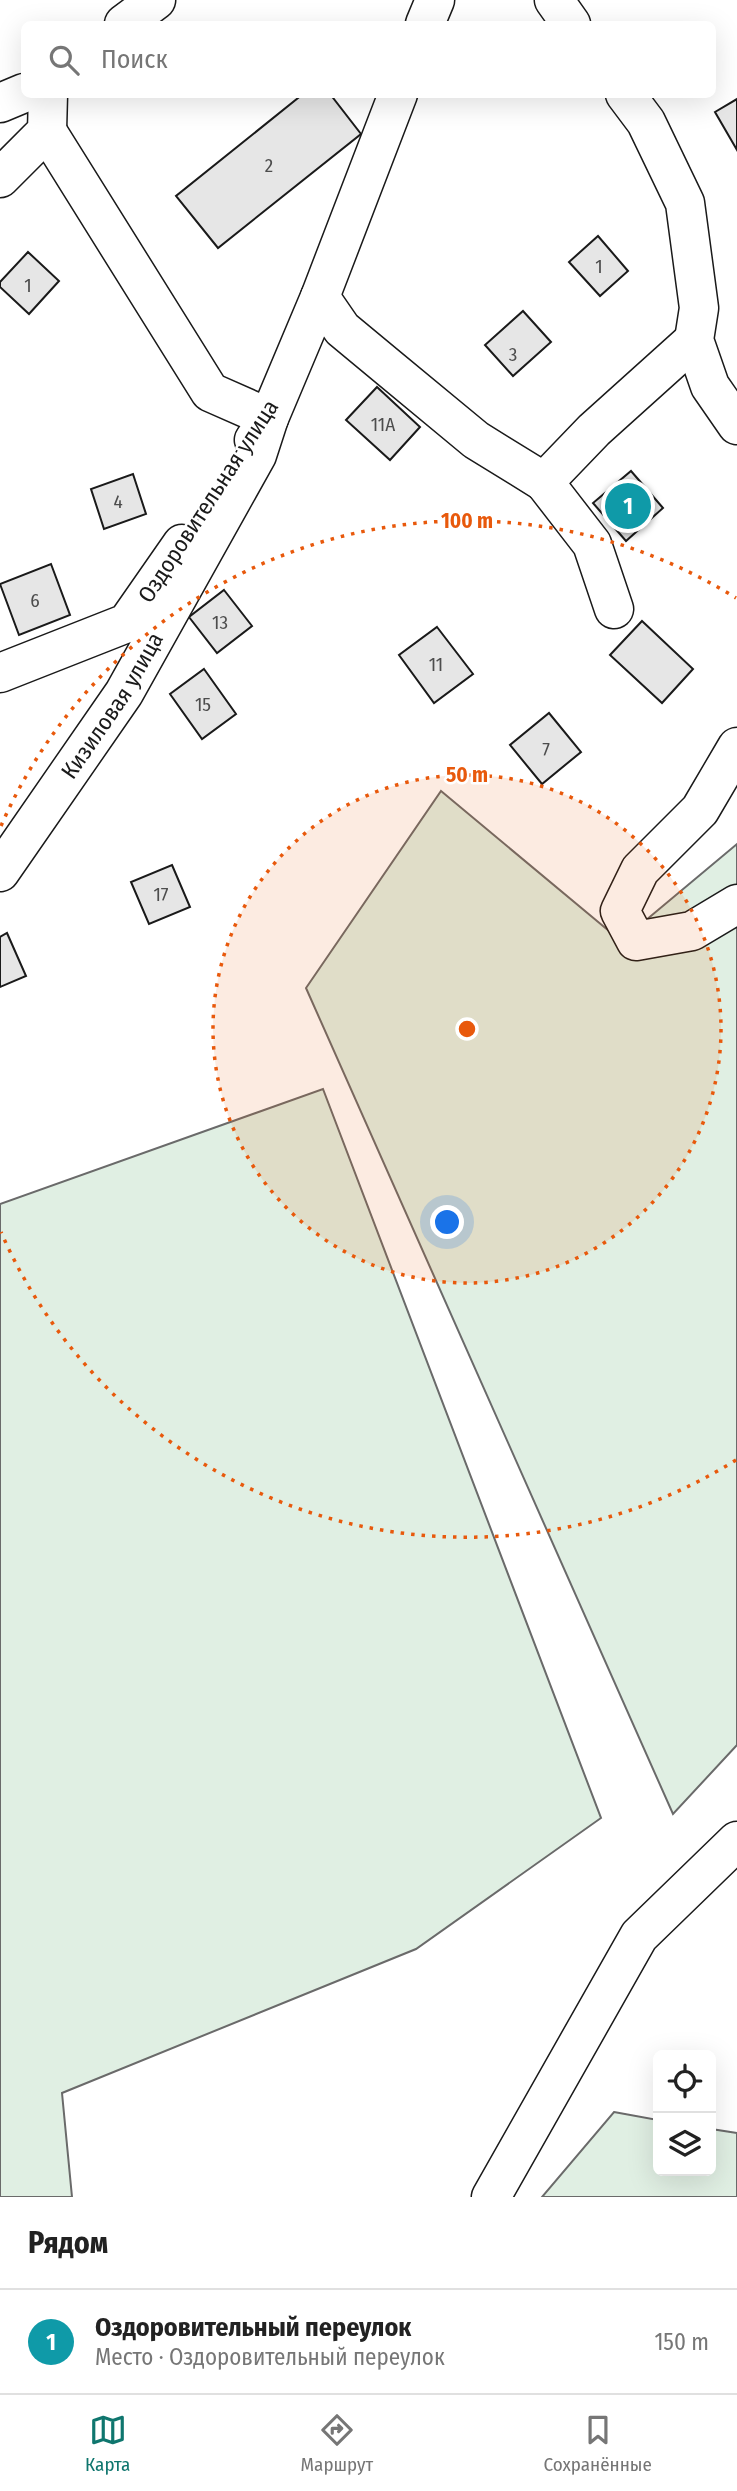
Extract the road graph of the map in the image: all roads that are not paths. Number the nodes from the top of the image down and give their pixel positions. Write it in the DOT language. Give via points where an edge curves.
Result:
graph roads {
  1 [pos="156,0"];
  2 [pos="435,0"];
  3 [pos="554,0"];
  4 [pos="128,21"];
  5 [pos="426,21"];
  6 [pos="570,21"];
  7 [pos="21,94"];
  8 [pos="396,98"];
  9 [pos="628,98"];
  10 [pos="0,103"];
  11 [pos="47,113"];
  12 [pos="0,178"];
  13 [pos="320,297"];
  14 [pos="694,340"];
  15 [pos="269,418"];
  16 [pos="737,425"];
  17 [pos="544,482"];
  18 [pos="614,609"];
  19 [pos="0,673"];
  20 [pos="737,747"];
  21 [pos="0,872"];
  22 [pos="737,904"];
  23 [pos="737,1841"];
  24 [pos="491,2197"];
  1 -- 4 [label="street"];
  2 -- 5 [label="street"];
  3 -- 6 [label="street"];
  7 -- 10 [label="street"];
  8 -- 13 [label="street, Оздоровительная улица"];
  9 -- 14 [label="street" via="646,122 685,203 699,308"];
  11 -- 12 [label="street"];
  11 -- 15 [label="street" via="210,392"];
  13 -- 15 [label="street, Оздоровительная улица"];
  13 -- 17 [label="street" via="342,329 418,392 476,439"];
  14 -- 16 [label="street" via="710,386"];
  14 -- 17 [label="street"];
  15 -- 19 [label="street, Оздоровительная улица" via="127,624"];
  15 -- 21 [label="street, Кизиловая улица" via="257,455 124,694"];
  17 -- 18 [label="street" via="592,544"];
  20 -- 22 [label="street" via="700,810 640,870 620,911 636,941 692,930"];
  23 -- 24 [label="street" via="639,1936"];
}
